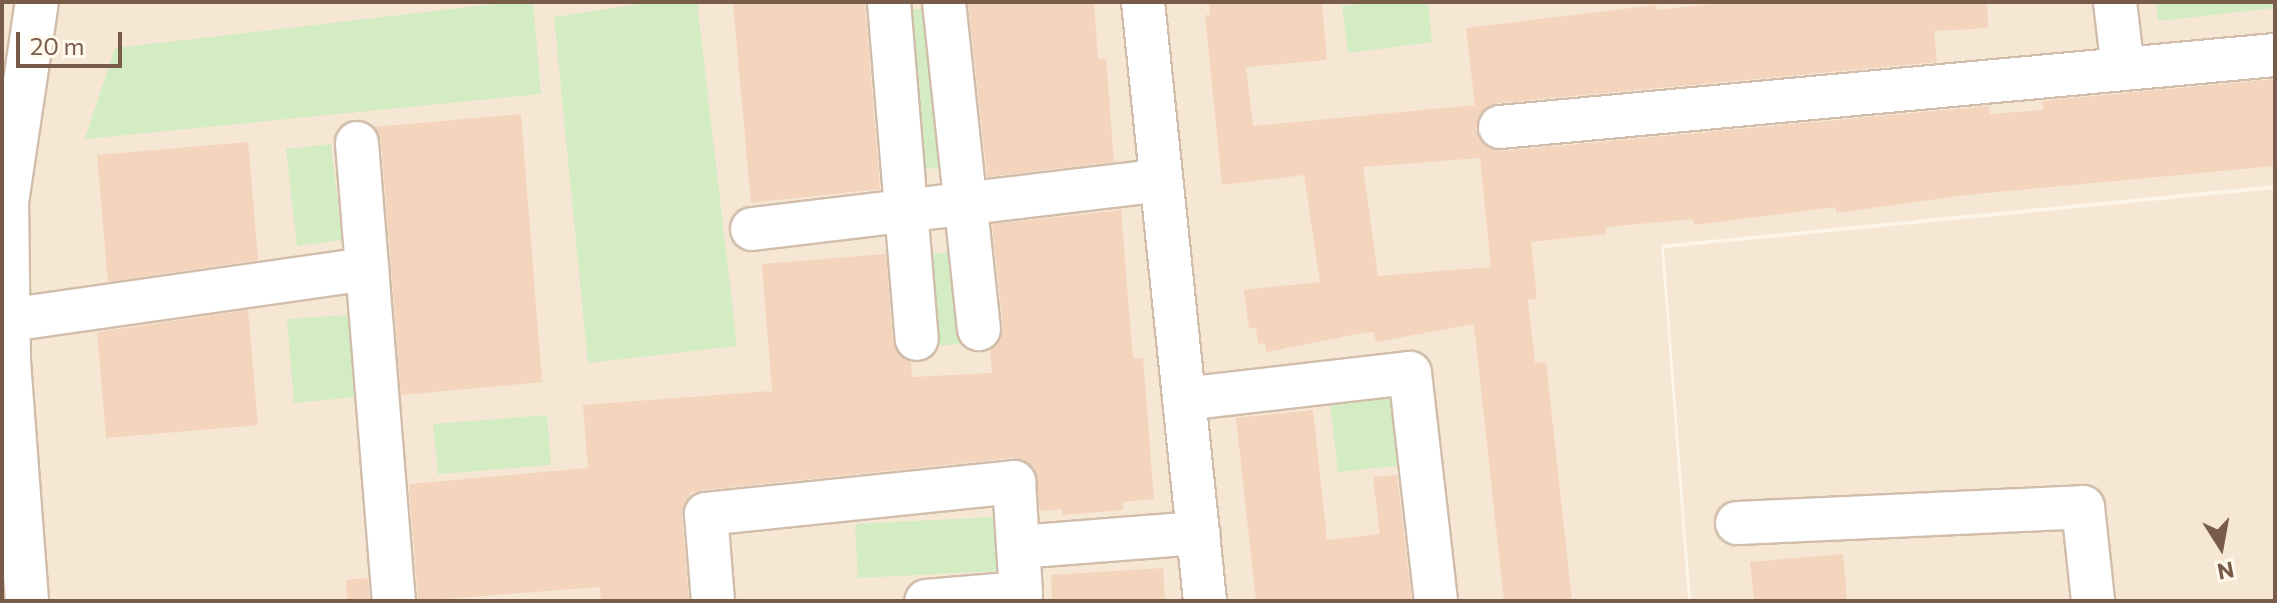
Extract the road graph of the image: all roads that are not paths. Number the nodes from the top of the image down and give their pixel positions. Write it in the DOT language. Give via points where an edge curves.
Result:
graph roads {
  1 [pos="37,2"];
  2 [pos="889,2"];
  3 [pos="944,2"];
  4 [pos="1143,2"];
  5 [pos="2115,2"];
  6 [pos="2275,55"];
  7 [pos="2123,69"];
  8 [pos="1500,127"];
  9 [pos="357,143"];
  10 [pos="1161,180"];
  11 [pos="964,204"];
  12 [pos="907,210"];
  13 [pos="752,229"];
  14 [pos="367,269"];
  15 [pos="8,320"];
  16 [pos="979,329"];
  17 [pos="917,339"];
  18 [pos="1184,399"];
  19 [pos="1737,523"];
  20 [pos="1198,533"];
  21 [pos="1019,547"];
  22 [pos="27,601"];
  23 [pos="394,601"];
  24 [pos="713,601"];
  25 [pos="926,601"];
  26 [pos="1205,601"];
  27 [pos="1436,601"];
  28 [pos="2093,601"];
  1 -- 15 [label="street" via="7,202"];
  2 -- 12 [label="street"];
  3 -- 11 [label="street"];
  4 -- 10 [label="street"];
  5 -- 7 [label="street"];
  6 -- 7 [label="street"];
  7 -- 8 [label="street"];
  9 -- 14 [label="street"];
  10 -- 11 [label="street"];
  10 -- 18 [label="street"];
  11 -- 12 [label="street"];
  11 -- 16 [label="street"];
  12 -- 13 [label="street"];
  12 -- 17 [label="street"];
  14 -- 15 [label="street"];
  14 -- 23 [label="street"];
  15 -- 22 [label="street"];
  18 -- 20 [label="street"];
  18 -- 27 [label="street" via="1410,373"];
  19 -- 28 [label="street" via="2083,507"];
  20 -- 21 [label="street"];
  20 -- 26 [label="street"];
  21 -- 24 [label="street" via="1014,482 706,514"];
  21 -- 25 [label="street" via="1021,593"];
}
